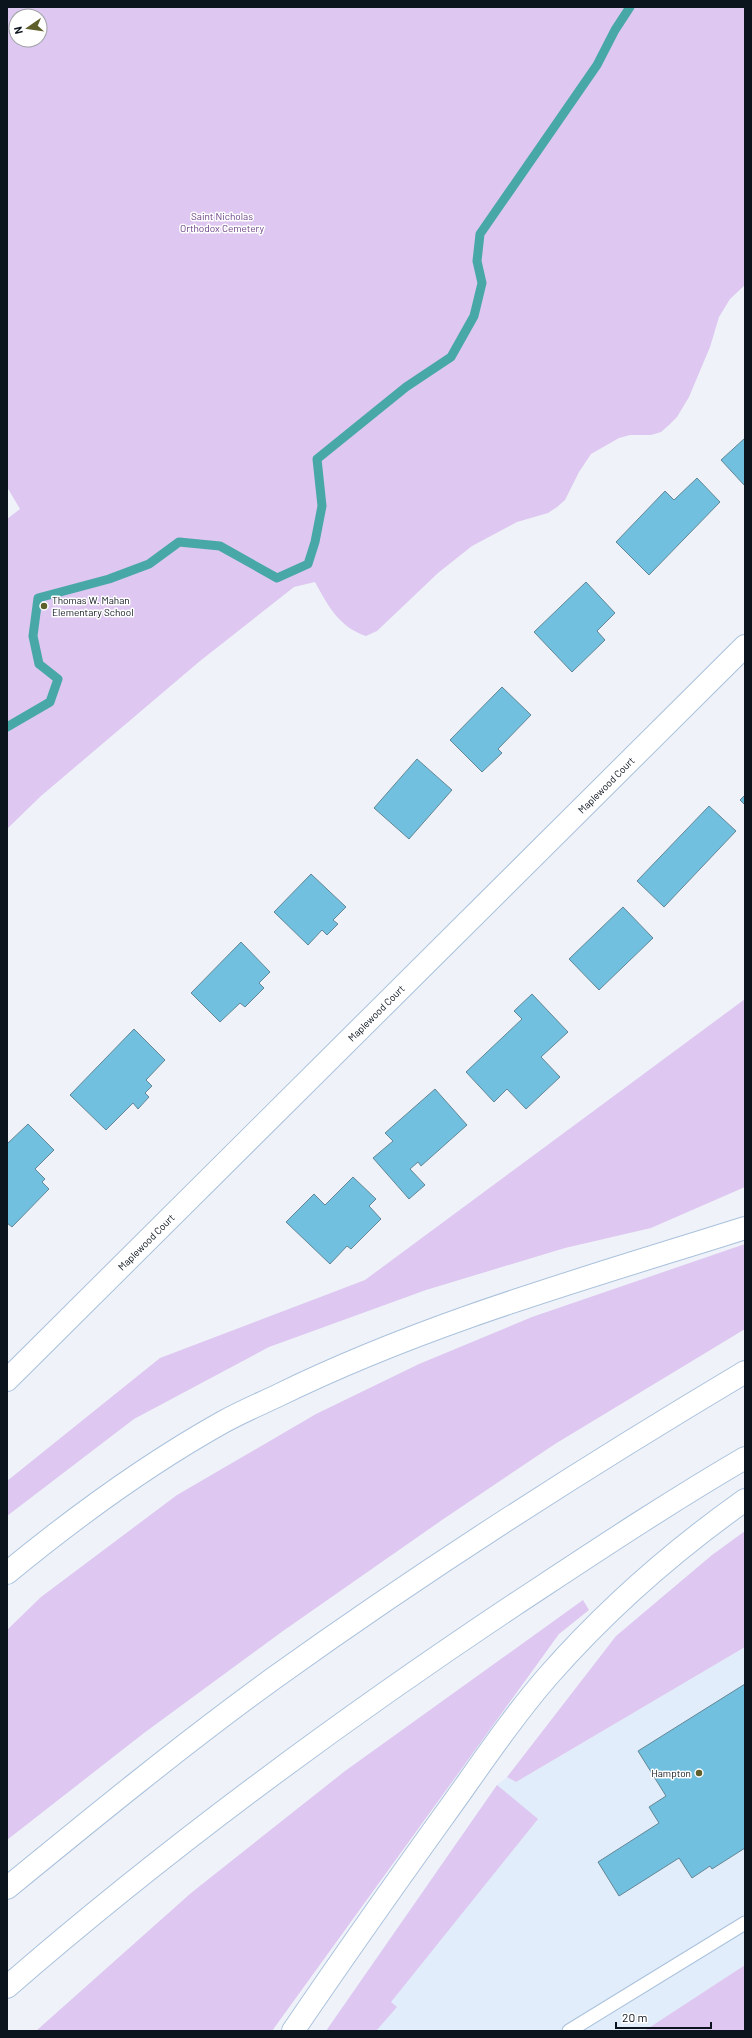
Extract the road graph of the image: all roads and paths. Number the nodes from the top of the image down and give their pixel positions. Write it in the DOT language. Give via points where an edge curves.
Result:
graph roads {
  1 [pos="745,646"];
  2 [pos="745,1228"];
  3 [pos="745,1372"];
  4 [pos="7,1380"];
  5 [pos="745,1458"];
  6 [pos="745,1500"];
  7 [pos="7,1573"];
  8 [pos="7,1888"];
  9 [pos="745,1923"];
  10 [pos="7,1987"];
  11 [pos="293,2031"];
  12 [pos="569,2031"];
  1 -- 4 [label="main road, Maplewood Court"];
  2 -- 7 [label="main road" via="452,1322 302,1383 225,1421 152,1464 76,1518"];
  3 -- 8 [label="main road" via="547,1493 438,1564 317,1648 176,1753"];
  5 -- 10 [label="main road" via="597,1550 330,1732 179,1845"];
  6 -- 11 [label="main road" via="649,1577 596,1625 547,1678 461,1792"];
  9 -- 12 [label="lane"];
}
